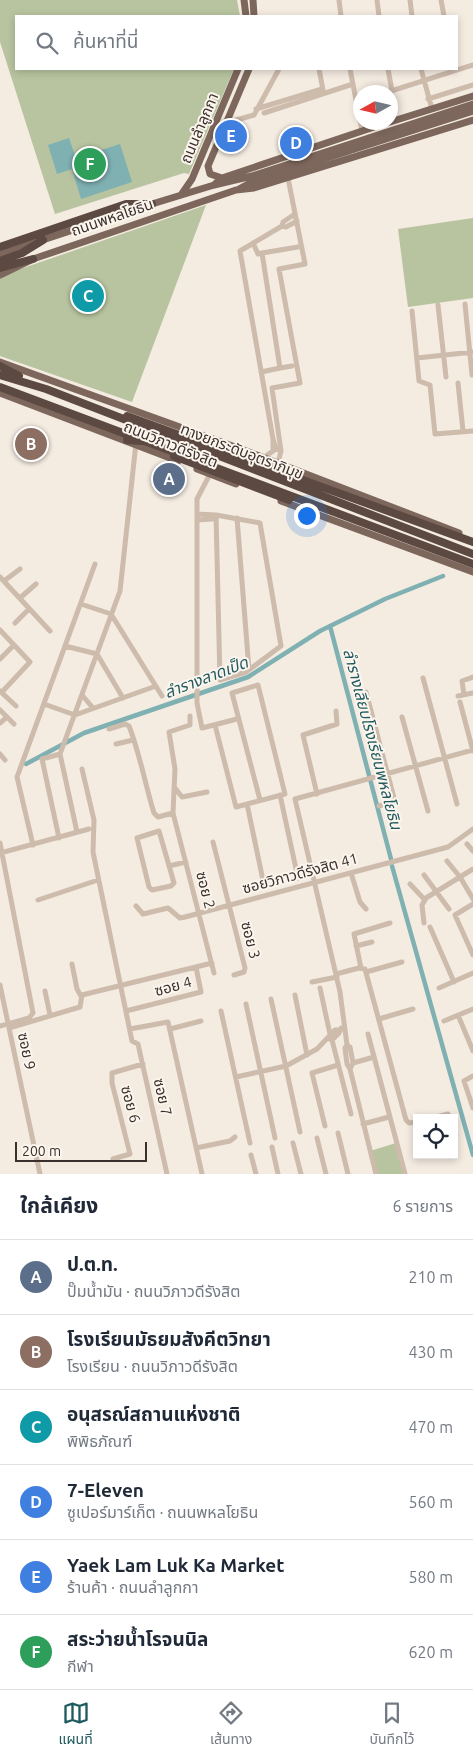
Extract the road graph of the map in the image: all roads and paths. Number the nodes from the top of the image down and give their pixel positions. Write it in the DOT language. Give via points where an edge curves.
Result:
graph roads {
  1 [pos="244,0"];
  2 [pos="253,0"];
  3 [pos="339,0"];
  4 [pos="377,0"];
  5 [pos="410,0"];
  6 [pos="441,0"];
  7 [pos="246,15"];
  8 [pos="254,15"];
  9 [pos="341,15"];
  10 [pos="379,15"];
  11 [pos="412,15"];
  12 [pos="444,15"];
  13 [pos="473,65"];
  14 [pos="458,69"];
  15 [pos="238,70"];
  16 [pos="249,70"];
  17 [pos="278,70"];
  18 [pos="319,70"];
  19 [pos="350,70"];
  20 [pos="388,70"];
  21 [pos="421,70"];
  22 [pos="453,70"];
  23 [pos="423,82"];
  24 [pos="353,84"];
  25 [pos="389,85"];
  26 [pos="473,85"];
  27 [pos="398,90"];
  28 [pos="323,91"];
  29 [pos="473,96"];
  30 [pos="428,99"];
  31 [pos="446,104"];
  32 [pos="473,104"];
  33 [pos="256,109"];
  34 [pos="432,109"];
  35 [pos="473,111"];
  36 [pos="264,113"];
  37 [pos="398,120"];
  38 [pos="473,120"];
  39 [pos="226,123"];
  40 [pos="452,127"];
  41 [pos="365,130"];
  42 [pos="362,131"];
  43 [pos="373,140"];
  44 [pos="222,178"];
  45 [pos="288,178"];
  46 [pos="214,185"];
  47 [pos="236,190"];
  48 [pos="180,195"];
  49 [pos="152,204"];
  50 [pos="295,214"];
  51 [pos="297,221"];
  52 [pos="282,226"];
  53 [pos="43,240"];
  54 [pos="253,243"];
  55 [pos="0,247"];
  56 [pos="298,247"];
  57 [pos="262,253"];
  58 [pos="0,254"];
  59 [pos="33,259"];
  60 [pos="0,261"];
  61 [pos="0,268"];
  62 [pos="0,275"];
  63 [pos="465,304"];
  64 [pos="438,305"];
  65 [pos="412,311"];
  66 [pos="471,352"];
  67 [pos="443,355"];
  68 [pos="417,358"];
  69 [pos="0,364"];
  70 [pos="292,366"];
  71 [pos="280,368"];
  72 [pos="261,372"];
  73 [pos="0,373"];
  74 [pos="472,375"];
  75 [pos="19,376"];
  76 [pos="446,377"];
  77 [pos="458,383"];
  78 [pos="0,386"];
  79 [pos="0,393"];
  80 [pos="86,405"];
  81 [pos="84,415"];
  82 [pos="473,430"];
  83 [pos="463,432"];
  84 [pos="127,440"];
  85 [pos="149,441"];
  86 [pos="136,443"];
  87 [pos="277,450"];
  88 [pos="263,458"];
  89 [pos="278,463"];
  90 [pos="210,474"];
  91 [pos="216,516"];
  92 [pos="197,517"];
  93 [pos="237,518"];
  94 [pos="473,541"];
  95 [pos="473,549"];
  96 [pos="473,554"];
  97 [pos="473,562"];
  98 [pos="96,564"];
  99 [pos="20,569"];
  100 [pos="473,570"];
  101 [pos="2,579"];
  102 [pos="36,584"];
  103 [pos="20,598"];
  104 [pos="80,604"];
  105 [pos="29,609"];
  106 [pos="111,614"];
  107 [pos="15,623"];
  108 [pos="0,630"];
  109 [pos="50,631"];
  110 [pos="14,645"];
  111 [pos="65,646"];
  112 [pos="97,654"];
  113 [pos="0,659"];
  114 [pos="249,670"];
  115 [pos="473,677"];
  116 [pos="423,678"];
  117 [pos="156,686"];
  118 [pos="1,692"];
  119 [pos="366,692"];
  120 [pos="473,693"];
  121 [pos="82,695"];
  122 [pos="162,696"];
  123 [pos="123,698"];
  124 [pos="461,698"];
  125 [pos="44,704"];
  126 [pos="16,706"];
  127 [pos="93,708"];
  128 [pos="0,710"];
  129 [pos="336,711"];
  130 [pos="75,715"];
  131 [pos="190,716"];
  132 [pos="7,717"];
  133 [pos="402,717"];
  134 [pos="237,719"];
  135 [pos="0,724"];
  136 [pos="14,724"];
  137 [pos="215,725"];
  138 [pos="109,729"];
  139 [pos="133,740"];
  140 [pos="116,744"];
  141 [pos="473,750"];
  142 [pos="0,754"];
  143 [pos="60,754"];
  144 [pos="445,758"];
  145 [pos="5,760"];
  146 [pos="415,765"];
  147 [pos="82,769"];
  148 [pos="387,772"];
  149 [pos="175,788"];
  150 [pos="207,792"];
  151 [pos="317,794"];
  152 [pos="280,795"];
  153 [pos="260,800"];
  154 [pos="247,804"];
  155 [pos="457,804"];
  156 [pos="379,806"];
  157 [pos="428,811"];
  158 [pos="173,813"];
  159 [pos="88,829"];
  160 [pos="473,829"];
  161 [pos="77,832"];
  162 [pos="59,838"];
  163 [pos="213,842"];
  164 [pos="0,843"];
  165 [pos="467,844"];
  166 [pos="33,845"];
  167 [pos="473,851"];
  168 [pos="1,853"];
  169 [pos="447,861"];
  170 [pos="186,862"];
  171 [pos="169,866"];
  172 [pos="473,870"];
  173 [pos="352,873"];
  174 [pos="424,875"];
  175 [pos="460,877"];
  176 [pos="298,878"];
  177 [pos="98,880"];
  178 [pos="313,883"];
  179 [pos="410,884"];
  180 [pos="264,885"];
  181 [pos="437,890"];
  182 [pos="473,898"];
  183 [pos="38,900"];
  184 [pos="425,900"];
  185 [pos="473,904"];
  186 [pos="229,905"];
  187 [pos="136,906"];
  188 [pos="366,909"];
  189 [pos="449,909"];
  190 [pos="199,914"];
  191 [pos="390,923"];
  192 [pos="424,923"];
  193 [pos="430,927"];
  194 [pos="372,942"];
  195 [pos="356,946"];
  196 [pos="473,955"];
  197 [pos="402,962"];
  198 [pos="212,963"];
  199 [pos="72,964"];
  200 [pos="196,967"];
  201 [pos="363,970"];
  202 [pos="214,973"];
  203 [pos="473,973"];
  204 [pos="234,975"];
  205 [pos="336,976"];
  206 [pos="312,982"];
  207 [pos="454,982"];
  208 [pos="0,985"];
  209 [pos="121,985"];
  210 [pos="320,988"];
  211 [pos="439,988"];
  212 [pos="45,990"];
  213 [pos="294,995"];
  214 [pos="81,996"];
  215 [pos="270,1000"];
  216 [pos="246,1004"];
  217 [pos="413,1009"];
  218 [pos="473,1009"];
  219 [pos="126,1011"];
  220 [pos="221,1011"];
  221 [pos="50,1015"];
  222 [pos="458,1015"];
  223 [pos="379,1019"];
  224 [pos="202,1021"];
  225 [pos="444,1021"];
  226 [pos="345,1022"];
  227 [pos="8,1024"];
  228 [pos="0,1026"];
  229 [pos="130,1029"];
  230 [pos="170,1029"];
  231 [pos="368,1034"];
  232 [pos="330,1038"];
  233 [pos="347,1045"];
  234 [pos="473,1051"];
  235 [pos="307,1055"];
  236 [pos="374,1057"];
  237 [pos="353,1062"];
  238 [pos="143,1064"];
  239 [pos="338,1065"];
  240 [pos="284,1066"];
  241 [pos="350,1069"];
  242 [pos="261,1072"];
  243 [pos="473,1076"];
  244 [pos="236,1077"];
  245 [pos="473,1108"];
  246 [pos="351,1114"];
  247 [pos="390,1117"];
  248 [pos="413,1122"];
  249 [pos="363,1124"];
  250 [pos="325,1126"];
  251 [pos="300,1132"];
  252 [pos="338,1133"];
  253 [pos="235,1137"];
  254 [pos="275,1138"];
  255 [pos="317,1138"];
  256 [pos="250,1143"];
  257 [pos="293,1143"];
  258 [pos="272,1147"];
  259 [pos="196,1148"];
  260 [pos="251,1155"];
  261 [pos="113,1159"];
  262 [pos="40,1174"];
  263 [pos="167,1174"];
  264 [pos="202,1174"];
  265 [pos="256,1174"];
  266 [pos="278,1174"];
  267 [pos="301,1174"];
  268 [pos="326,1174"];
  269 [pos="348,1174"];
  270 [pos="376,1174"];
  271 [pos="404,1174"];
  1 -- 7 [label="main road"];
  2 -- 8 [label="main road"];
  3 -- 9 [label="street"];
  4 -- 10 [label="street"];
  5 -- 11 [label="street"];
  6 -- 12 [label="street"];
  13 -- 14 [label="street"];
  15 -- 48 [label="main road, ถนนลำลูกกา" via="192,179"];
  16 -- 39 [label="main road, ถนนลำลูกกา"];
  17 -- 33 [label="street"];
  18 -- 28 [label="street"];
  19 -- 24 [label="street"];
  20 -- 25 [label="street"];
  21 -- 23 [label="street"];
  22 -- 23 [label="street"];
  23 -- 27 [label="street"];
  23 -- 30 [label="street"];
  24 -- 28 [label="street"];
  24 -- 42 [label="street"];
  26 -- 30 [label="street"];
  28 -- 33 [label="street"];
  28 -- 36 [label="street"];
  29 -- 31 [label="main road, ถนนพหลโยธิน"];
  30 -- 34 [label="street"];
  31 -- 34 [label="main road, ถนนพหลโยธิน"];
  31 -- 40 [label="main road" via="467,101 473,108 469,119"];
  32 -- 43 [label="main road, ถนนพหลโยธิน"];
  33 -- 39 [label="street" via="254,115"];
  34 -- 37 [label="main road, ถนนพหลโยธิน"];
  35 -- 43 [label="main road, ถนนพหลโยธิน"];
  38 -- 40 [label="main road, ถนนพหลโยธิน"];
  39 -- 44 [label="main road, ถนนลำลูกกา" via="208,166 210,174"];
  40 -- 45 [label="main road, ถนนพหลโยธิน"];
  41 -- 42 [label="main road, ถนนพหลโยธิน"];
  42 -- 44 [label="main road, ถนนพหลโยธิน"];
  43 -- 46 [label="main road, ถนนพหลโยธิน"];
  43 -- 47 [label="main road, ถนนพหลโยธิน"];
  44 -- 46 [label="main road, ถนนพหลโยธิน"];
  45 -- 47 [label="main road, ถนนพหลโยธิน"];
  45 -- 50 [label="street"];
  46 -- 48 [label="main road, ถนนพหลโยธิน"];
  47 -- 59 [label="main road, ถนนพหลโยธิน"];
  48 -- 49 [label="main road, ถนนพหลโยธิน"];
  49 -- 53 [label="main road, ถนนพหลโยธิน"];
  49 -- 55 [label="highway" via="126,204"];
  50 -- 51 [label="street"];
  50 -- 52 [label="street"];
  51 -- 52 [label="street"];
  51 -- 87 [label="street" via="305,264 279,269 300,383 272,388"];
  52 -- 54 [label="street"];
  53 -- 58 [label="main road, ถนนพหลโยธิน"];
  53 -- 60 [label="highway"];
  54 -- 57 [label="street" via="258,254"];
  54 -- 72 [label="street" via="240,250"];
  56 -- 57 [label="street"];
  57 -- 71 [label="street"];
  59 -- 61 [label="highway"];
  59 -- 62 [label="main road, ถนนพหลโยธิน"];
  63 -- 66 [label="street"];
  64 -- 67 [label="street"];
  65 -- 68 [label="street"];
  66 -- 67 [label="street"];
  66 -- 74 [label="street"];
  67 -- 68 [label="street"];
  67 -- 76 [label="street"];
  68 -- 83 [label="street" via="419,381 430,385 435,434"];
  69 -- 75 [label="highway"];
  69 -- 88 [label="main road, ถนนวิภาวดีรังสิต"];
  70 -- 71 [label="street"];
  71 -- 72 [label="street"];
  72 -- 87 [label="street" via="272,439"];
  73 -- 75 [label="highway, ถนนวิภาวดีรังสิต"];
  73 -- 80 [label="highway, ทางยกระดับอุตราภิมุข"];
  75 -- 95 [label="highway, ถนนวิภาวดีรังสิต"];
  77 -- 83 [label="street"];
  78 -- 81 [label="highway, ทางยกระดับอุตราภิมุข"];
  78 -- 85 [label="highway, ถนนวิภาวดีรังสิต"];
  79 -- 84 [label="main road, ถนนวิภาวดีรังสิต"];
  80 -- 94 [label="highway" via="137,419"];
  80 -- 96 [label="highway, ทางยกระดับอุตราภิมุข"];
  81 -- 97 [label="highway, ทางยกระดับอุตราภิมุข"];
  81 -- 100 [label="highway" via="146,446"];
  82 -- 83 [label="street"];
  84 -- 85 [label="highway"];
  84 -- 86 [label="main road, ถนนวิภาวดีรังสิต"];
  85 -- 97 [label="highway, ถนนวิภาวดีรังสิต"];
  86 -- 90 [label="main road, ถนนวิภาวดีรังสิต"];
  86 -- 106 [label="street" via="120,591"];
  87 -- 88 [label="street"];
  87 -- 89 [label="street"];
  88 -- 89 [label="main road, ถนนวิภาวดีรังสิต"];
  89 -- 94 [label="main road, ถนนวิภาวดีรังสิต"];
  90 -- 92 [label="street" via="197,500"];
  90 -- 100 [label="main road, ถนนวิภาวดีรังสิต"];
  91 -- 92 [label="street"];
  91 -- 93 [label="street"];
  91 -- 114 [label="street" via="220,680"];
  92 -- 137 [label="street" via="196,673 199,716 202,728"];
  93 -- 114 [label="street"];
  93 -- 114 [label="street" via="260,523 281,646"];
  98 -- 104 [label="street"];
  99 -- 101 [label="street"];
  101 -- 103 [label="street"];
  102 -- 103 [label="street"];
  103 -- 105 [label="street"];
  104 -- 106 [label="street"];
  104 -- 111 [label="street"];
  105 -- 107 [label="street"];
  105 -- 109 [label="street"];
  106 -- 112 [label="street"];
  106 -- 117 [label="street"];
  108 -- 110 [label="street"];
  110 -- 113 [label="street"];
  110 -- 118 [label="street" via="30,664"];
  111 -- 112 [label="street"];
  111 -- 125 [label="street"];
  112 -- 121 [label="street"];
  112 -- 123 [label="street"];
  115 -- 124 [label="street" via="462,681"];
  116 -- 144 [label="street"];
  117 -- 122 [label="street"];
  117 -- 123 [label="street"];
  118 -- 126 [label="street"];
  119 -- 148 [label="street"];
  120 -- 124 [label="street"];
  121 -- 127 [label="street"];
  121 -- 130 [label="street"];
  123 -- 127 [label="street"];
  124 -- 141 [label="street"];
  125 -- 130 [label="street"];
  125 -- 166 [label="street" via="17,777"];
  127 -- 130 [label="street"];
  128 -- 132 [label="street"];
  129 -- 151 [label="street" via="337,724 303,735"];
  130 -- 143 [label="street"];
  131 -- 149 [label="street, ซอย 2" via="190,725 169,732"];
  132 -- 135 [label="street"];
  132 -- 136 [label="street"];
  133 -- 146 [label="street"];
  134 -- 137 [label="street"];
  134 -- 152 [label="street" via="232,693 258,685 285,794"];
  134 -- 153 [label="street"];
  137 -- 154 [label="street" via="236,807"];
  138 -- 139 [label="street" via="128,724"];
  139 -- 140 [label="street"];
  139 -- 158 [label="street" via="154,813 158,817"];
  141 -- 144 [label="street"];
  142 -- 145 [label="street"];
  143 -- 161 [label="street"];
  143 -- 162 [label="street" via="42,758"];
  144 -- 146 [label="street"];
  144 -- 155 [label="street"];
  146 -- 148 [label="street"];
  146 -- 157 [label="street"];
  147 -- 177 [label="street, ซอย 7" via="94,820 92,852"];
  148 -- 151 [label="street"];
  148 -- 156 [label="street" via="394,798 392,802"];
  149 -- 150 [label="street" via="182,797"];
  149 -- 158 [label="street, ซอย 2"];
  151 -- 178 [label="street" via="295,799"];
  152 -- 153 [label="street"];
  152 -- 176 [label="street"];
  153 -- 154 [label="street"];
  154 -- 180 [label="street"];
  158 -- 170 [label="street, ซอย 2"];
  159 -- 161 [label="street"];
  160 -- 173 [label="street, ซอยวิภาวดีรังสิต 41" via="448,847"];
  161 -- 162 [label="street"];
  162 -- 166 [label="street"];
  163 -- 186 [label="street"];
  164 -- 168 [label="street"];
  165 -- 167 [label="street"];
  166 -- 168 [label="street"];
  168 -- 227 [label="street" via="33,1013 29,1018"];
  169 -- 175 [label="street"];
  170 -- 171 [label="street"];
  170 -- 190 [label="street, ซอย 2"];
  171 -- 171 [label="street" via="159,831 137,838 150,889 173,885"];
  172 -- 175 [label="street"];
  173 -- 178 [label="street, ซอยวิภาวดีรังสิต 41"];
  173 -- 188 [label="street" via="360,902"];
  174 -- 181 [label="street"];
  175 -- 181 [label="street"];
  175 -- 182 [label="street"];
  177 -- 183 [label="street"];
  177 -- 209 [label="street, ซอย 7"];
  178 -- 186 [label="street, ซอยวิภาวดีรังสิต 41"];
  178 -- 205 [label="street"];
  179 -- 184 [label="street"];
  181 -- 184 [label="street"];
  181 -- 189 [label="street"];
  184 -- 192 [label="street" via="422,910"];
  185 -- 196 [label="street" via="455,915"];
  186 -- 190 [label="street, ซอยวิภาวดีรังสิต 41"];
  186 -- 204 [label="street, ซอย 3" via="245,968 244,972"];
  187 -- 190 [label="street, ซอยวิภาวดีรังสิต 41" via="143,914 168,908 180,918"];
  190 -- 198 [label="street, ซอย 2"];
  191 -- 195 [label="street" via="354,934"];
  193 -- 207 [label="street"];
  194 -- 195 [label="street"];
  195 -- 201 [label="street"];
  197 -- 201 [label="street"];
  198 -- 200 [label="street, ซอย 9"];
  198 -- 202 [label="street, ซอย 2"];
  199 -- 214 [label="street"];
  200 -- 209 [label="street, ซอย 9"];
  200 -- 219 [label="street, ซอย 4" via="201,992"];
  201 -- 205 [label="street"];
  201 -- 223 [label="street"];
  203 -- 207 [label="street"];
  205 -- 206 [label="street"];
  205 -- 226 [label="street"];
  207 -- 211 [label="street"];
  208 -- 227 [label="street"];
  209 -- 214 [label="street, ซอย 9"];
  209 -- 219 [label="street, ซอย 7"];
  210 -- 232 [label="street"];
  212 -- 221 [label="street"];
  213 -- 235 [label="street"];
  214 -- 221 [label="street, ซอย 9" via="80,1007"];
  215 -- 240 [label="street"];
  216 -- 242 [label="street"];
  217 -- 223 [label="street"];
  218 -- 222 [label="street"];
  219 -- 229 [label="street, ซอย 7"];
  220 -- 244 [label="street"];
  221 -- 262 [label="street, ซอย 9" via="9,1028"];
  222 -- 225 [label="street"];
  222 -- 234 [label="street"];
  223 -- 248 [label="street" via="406,1120"];
  224 -- 230 [label="street"];
  226 -- 232 [label="street"];
  226 -- 233 [label="street"];
  227 -- 228 [label="street"];
  229 -- 230 [label="street" via="166,1021"];
  229 -- 238 [label="street, ซอย 7"];
  230 -- 259 [label="street"];
  231 -- 236 [label="street"];
  232 -- 235 [label="street"];
  232 -- 239 [label="street"];
  233 -- 237 [label="street"];
  233 -- 241 [label="street"];
  235 -- 240 [label="street"];
  236 -- 237 [label="street"];
  236 -- 247 [label="street"];
  237 -- 241 [label="street"];
  238 -- 261 [label="street, ซอย 6" via="112,1073 130,1154"];
  238 -- 263 [label="street, ซอย 7"];
  239 -- 246 [label="street"];
  239 -- 250 [label="street" via="312,1073"];
  240 -- 242 [label="street"];
  240 -- 251 [label="street"];
  241 -- 249 [label="street"];
  242 -- 244 [label="street"];
  242 -- 254 [label="street"];
  243 -- 245 [label="street" via="464,1081"];
  244 -- 256 [label="street"];
  247 -- 249 [label="street"];
  247 -- 271 [label="street"];
  249 -- 270 [label="street"];
  252 -- 269 [label="street"];
  253 -- 259 [label="street"];
  255 -- 268 [label="street"];
  257 -- 267 [label="street"];
  258 -- 266 [label="street"];
  259 -- 264 [label="street"];
  260 -- 265 [label="street"];
}
